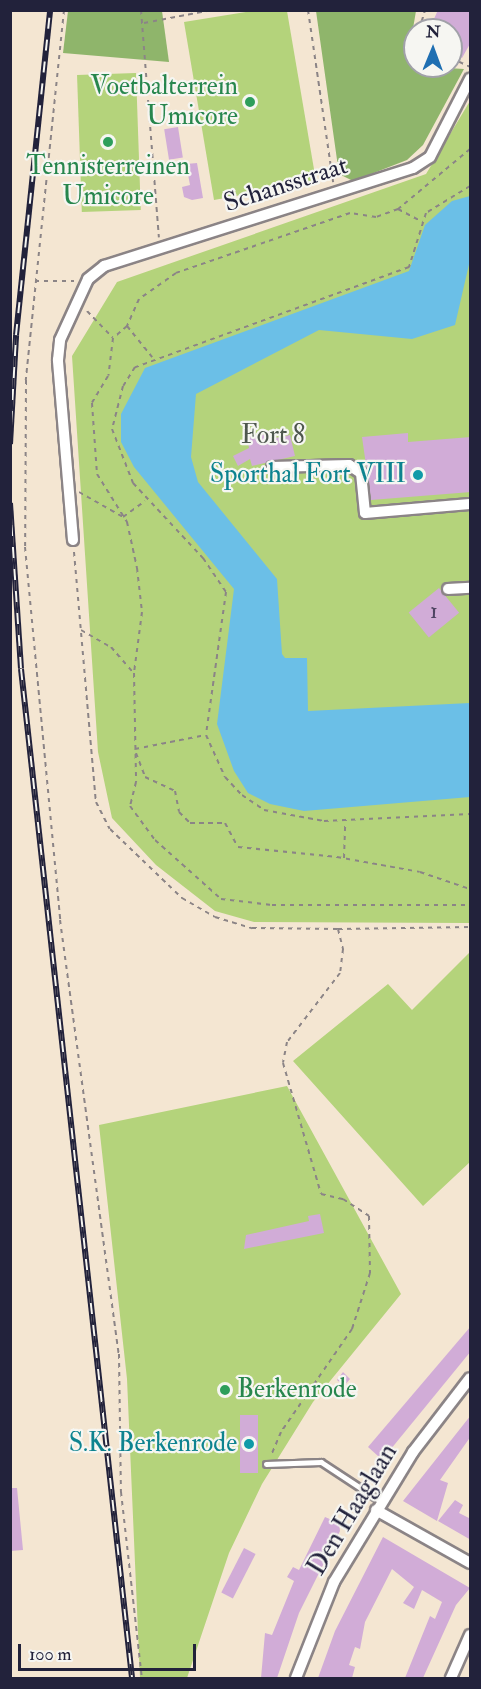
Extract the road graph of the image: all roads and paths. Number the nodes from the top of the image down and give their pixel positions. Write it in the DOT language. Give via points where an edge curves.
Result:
graph roads {
  1 [pos="64,10"];
  2 [pos="141,10"];
  3 [pos="212,10"];
  4 [pos="309,10"];
  5 [pos="143,24"];
  6 [pos="471,79"];
  7 [pos="471,149"];
  8 [pos="471,186"];
  9 [pos="322,189"];
  10 [pos="398,209"];
  11 [pos="422,222"];
  12 [pos="160,249"];
  13 [pos="35,281"];
  14 [pos="87,282"];
  15 [pos="81,295"];
  16 [pos="127,326"];
  17 [pos="113,338"];
  18 [pos="152,357"];
  19 [pos="272,467"];
  20 [pos="69,486"];
  21 [pos="146,500"];
  22 [pos="471,504"];
  23 [pos="123,518"];
  24 [pos="73,540"];
  25 [pos="471,588"];
  26 [pos="448,589"];
  27 [pos="81,630"];
  28 [pos="134,673"];
  29 [pos="206,735"];
  30 [pos="135,749"];
  31 [pos="471,814"];
  32 [pos="345,823"];
  33 [pos="344,858"];
  34 [pos="471,889"];
  35 [pos="471,905"];
  36 [pos="471,927"];
  37 [pos="338,928"];
  38 [pos="471,1378"];
  39 [pos="273,1463"];
  40 [pos="266,1464"];
  41 [pos="379,1506"];
  42 [pos="471,1563"];
  43 [pos="471,1635"];
  44 [pos="142,1678"];
  45 [pos="296,1678"];
  46 [pos="451,1678"];
  1 -- 13 [label="path"];
  2 -- 5 [label="path"];
  3 -- 5 [label="path"];
  4 -- 9 [label="path" via="334,185"];
  5 -- 12 [label="path"];
  6 -- 12 [label="street, Schansstraat" via="430,157 413,168"];
  7 -- 10 [label="path"];
  8 -- 11 [label="path" via="452,193"];
  10 -- 11 [label="path"];
  10 -- 16 [label="path" via="376,217 350,213 176,273 139,299"];
  11 -- 18 [label="path" via="409,267"];
  12 -- 14 [label="street, Schansstraat" via="104,266"];
  13 -- 14 [label="path"];
  13 -- 44 [label="path" via="24,421 31,646 60,920 119,1354 121,1492"];
  14 -- 15 [label="street, Schansstraat"];
  15 -- 17 [label="path" via="90,316"];
  15 -- 20 [label="street, Schansstraat" via="58,360"];
  16 -- 17 [label="path"];
  16 -- 18 [label="path"];
  17 -- 23 [label="path" via="108,376 92,403 98,474"];
  18 -- 21 [label="path" via="135,367 123,386 112,429 118,454"];
  19 -- 22 [label="street" via="349,465 361,473 365,513"];
  20 -- 23 [label="path"];
  20 -- 24 [label="street, Schansstraat"];
  21 -- 23 [label="path"];
  21 -- 29 [label="path" via="203,558 226,592"];
  23 -- 28 [label="path" via="142,612"];
  24 -- 27 [label="path"];
  25 -- 26 [label="street"];
  27 -- 28 [label="path" via="111,647"];
  27 -- 37 [label="path" via="96,802 130,853 182,898 215,917 252,928"];
  28 -- 30 [label="path"];
  29 -- 30 [label="path"];
  29 -- 32 [label="path" via="225,777 256,805 297,819"];
  30 -- 33 [label="path" via="145,777 175,791 179,812 190,823 225,823 238,847 264,854"];
  30 -- 35 [label="path" via="136,782 130,806 155,840 221,899 272,905"];
  31 -- 32 [label="path"];
  32 -- 33 [label="path"];
  33 -- 34 [label="path" via="420,872"];
  36 -- 37 [label="path"];
  37 -- 39 [label="path" via="340,973 287,1042 283,1063 321,1194 343,1199 369,1216 370,1273 352,1329 281,1432 270,1454"];
  38 -- 41 [label="street, Den Haaglaan"];
  39 -- 40 [label="lane"];
  39 -- 41 [label="lane" via="321,1462"];
  41 -- 42 [label="street"];
  41 -- 45 [label="street, Den Haaglaan" via="334,1582"];
  43 -- 46 [label="street"];
}
